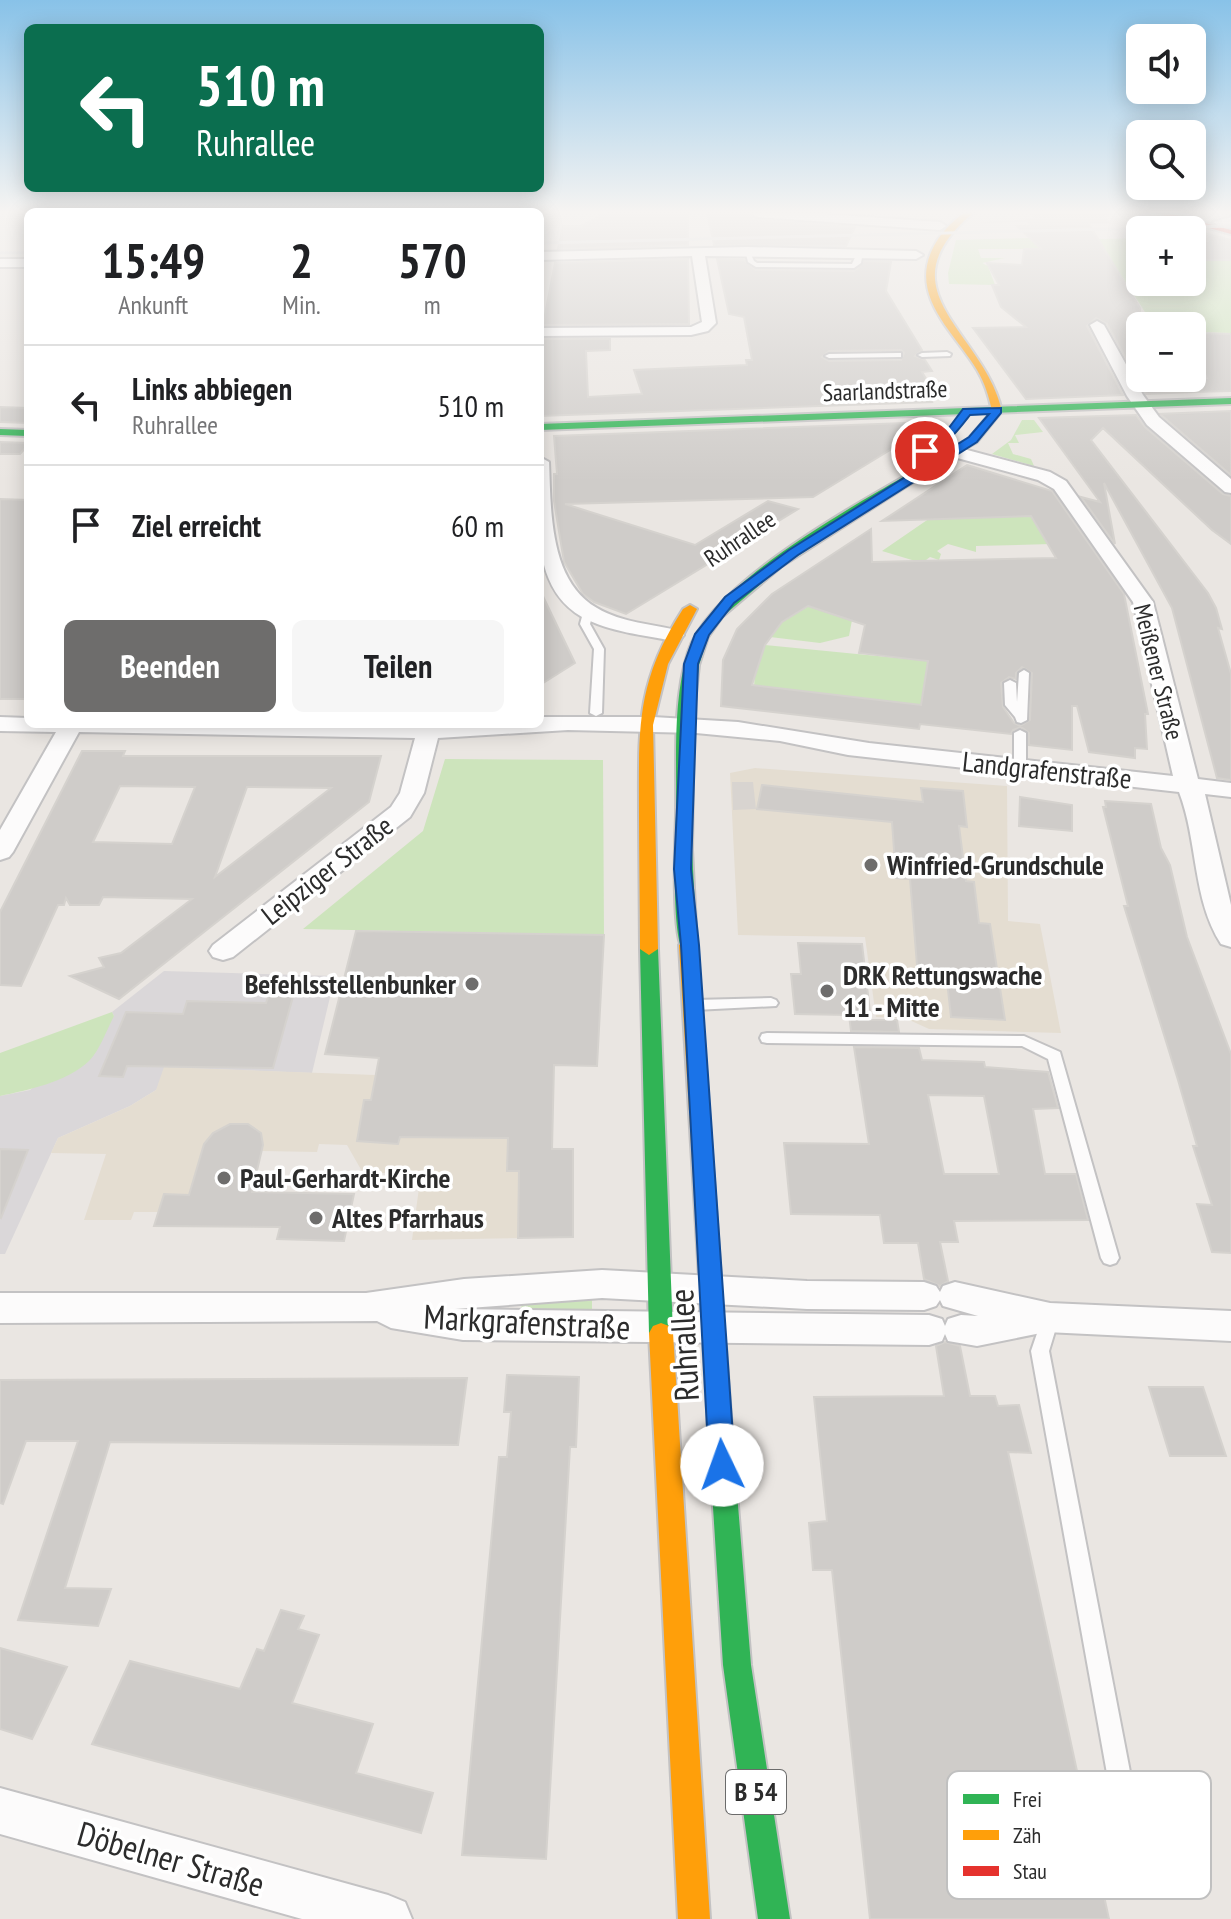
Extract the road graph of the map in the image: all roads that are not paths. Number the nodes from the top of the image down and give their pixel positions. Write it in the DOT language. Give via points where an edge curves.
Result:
graph roads {
  1 [pos="706,303"];
  2 [pos="937,303"];
  3 [pos="918,307"];
  4 [pos="1097,325"];
  5 [pos="544,332"];
  6 [pos="898,355"];
  7 [pos="922,355"];
  8 [pos="829,356"];
  9 [pos="951,361"];
  10 [pos="1231,401"];
  11 [pos="966,402"];
  12 [pos="1142,405"];
  13 [pos="997,411"];
  14 [pos="896,415"];
  15 [pos="544,427"];
  16 [pos="0,432"];
  17 [pos="24,433"];
  18 [pos="937,433"];
  19 [pos="956,452"];
  20 [pos="1231,488"];
  21 [pos="544,532"];
  22 [pos="750,561"];
  23 [pos="703,595"];
  24 [pos="588,613"];
  25 [pos="673,635"];
  26 [pos="1024,673"];
  27 [pos="1010,683"];
  28 [pos="596,713"];
  29 [pos="1021,723"];
  30 [pos="0,724"];
  31 [pos="24,724"];
  32 [pos="70,728"];
  33 [pos="275,728"];
  34 [pos="428,731"];
  35 [pos="646,733"];
  36 [pos="687,734"];
  37 [pos="1020,767"];
  38 [pos="1188,785"];
  39 [pos="1231,790"];
  40 [pos="0,852"];
  41 [pos="1231,938"];
  42 [pos="223,951"];
  43 [pos="771,1003"];
  44 [pos="671,1005"];
  45 [pos="767,1038"];
  46 [pos="1110,1258"];
  47 [pos="658,1285"];
  48 [pos="713,1289"];
  49 [pos="0,1308"];
  50 [pos="366,1308"];
  51 [pos="942,1313"];
  52 [pos="1050,1318"];
  53 [pos="1231,1326"];
  54 [pos="715,1327"];
  55 [pos="660,1328"];
  56 [pos="1118,1771"];
  57 [pos="0,1811"];
  58 [pos="388,1919"];
  59 [pos="694,1919"];
  60 [pos="774,1919"];
  1 -- 5 [label="street" via="709,323 691,331"];
  2 -- 13 [label="main road" via="991,380"];
  3 -- 9 [label="main road"];
  4 -- 12 [label="street"];
  6 -- 8 [label="lane"];
  7 -- 9 [label="lane"];
  10 -- 12 [label="main road, Saarlandstraße"];
  11 -- 13 [label="main road, Saarlandstraße"];
  11 -- 14 [label="main road, Saarlandstraße"];
  11 -- 22 [label="main road, Ruhrallee" via="952,432"];
  12 -- 13 [label="main road, Saarlandstraße"];
  12 -- 20 [label="street" via="1153,421"];
  13 -- 19 [label="main road, Ruhrallee / B 54" via="985,429"];
  14 -- 15 [label="main road, Saarlandstraße"];
  14 -- 18 [label="main road" via="927,423"];
  16 -- 17 [label="main road"];
  19 -- 36 [label="main road, Ruhrallee / B 54" via="793,553 730,600 702,634 691,664"];
  19 -- 38 [label="street, Meißener Straße" via="1056,482 1106,548 1143,602"];
  21 -- 24 [label="street" via="558,577"];
  23 -- 25 [label="main road, Ruhrallee / B 54"];
  24 -- 25 [label="street"];
  24 -- 28 [label="lane" via="585,624 599,649"];
  25 -- 35 [label="main road, Ruhrallee / B 54" via="660,660"];
  26 -- 29 [label="lane"];
  27 -- 29 [label="lane" via="1011,705"];
  29 -- 37 [label="lane"];
  30 -- 31 [label="street, Landgrafenstraße"];
  32 -- 40 [label="street"];
  33 -- 34 [label="street, Landgrafenstraße"];
  34 -- 35 [label="street, Landgrafenstraße" via="518,739"];
  34 -- 42 [label="street, Leipziger Straße" via="412,793 401,812"];
  35 -- 36 [label="street, Landgrafenstraße"];
  35 -- 44 [label="main road, Ruhrallee / B 54"];
  36 -- 37 [label="street, Landgrafenstraße"];
  36 -- 44 [label="main road, Ruhrallee / B 54"];
  37 -- 38 [label="street, Landgrafenstraße"];
  38 -- 39 [label="street, Landgrafenstraße"];
  38 -- 41 [label="street, Meißener Straße" via="1217,904"];
  43 -- 44 [label="lane"];
  44 -- 47 [label="main road, Ruhrallee / B 54"];
  44 -- 48 [label="main road, Ruhrallee / B 54"];
  45 -- 46 [label="lane" via="1024,1041 1055,1056"];
  47 -- 48 [label="street, Markgrafenstraße"];
  47 -- 50 [label="street, Markgrafenstraße" via="464,1293"];
  47 -- 55 [label="main road, Ruhrallee / B 54"];
  48 -- 51 [label="street, Markgrafenstraße"];
  48 -- 54 [label="main road, Ruhrallee / B 54"];
  49 -- 50 [label="street, Markgrafenstraße"];
  50 -- 55 [label="street, Markgrafenstraße" via="463,1325"];
  51 -- 52 [label="street, Markgrafenstraße" via="977,1331"];
  51 -- 54 [label="street, Markgrafenstraße"];
  52 -- 53 [label="street, Markgrafenstraße"];
  52 -- 56 [label="lane" via="1040,1351"];
  54 -- 55 [label="street, Markgrafenstraße"];
  54 -- 60 [label="main road, Ruhrallee / B 54" via="737,1665"];
  55 -- 59 [label="main road, Ruhrallee / B 54"];
  57 -- 58 [label="street, Döbelner Straße"];
}
